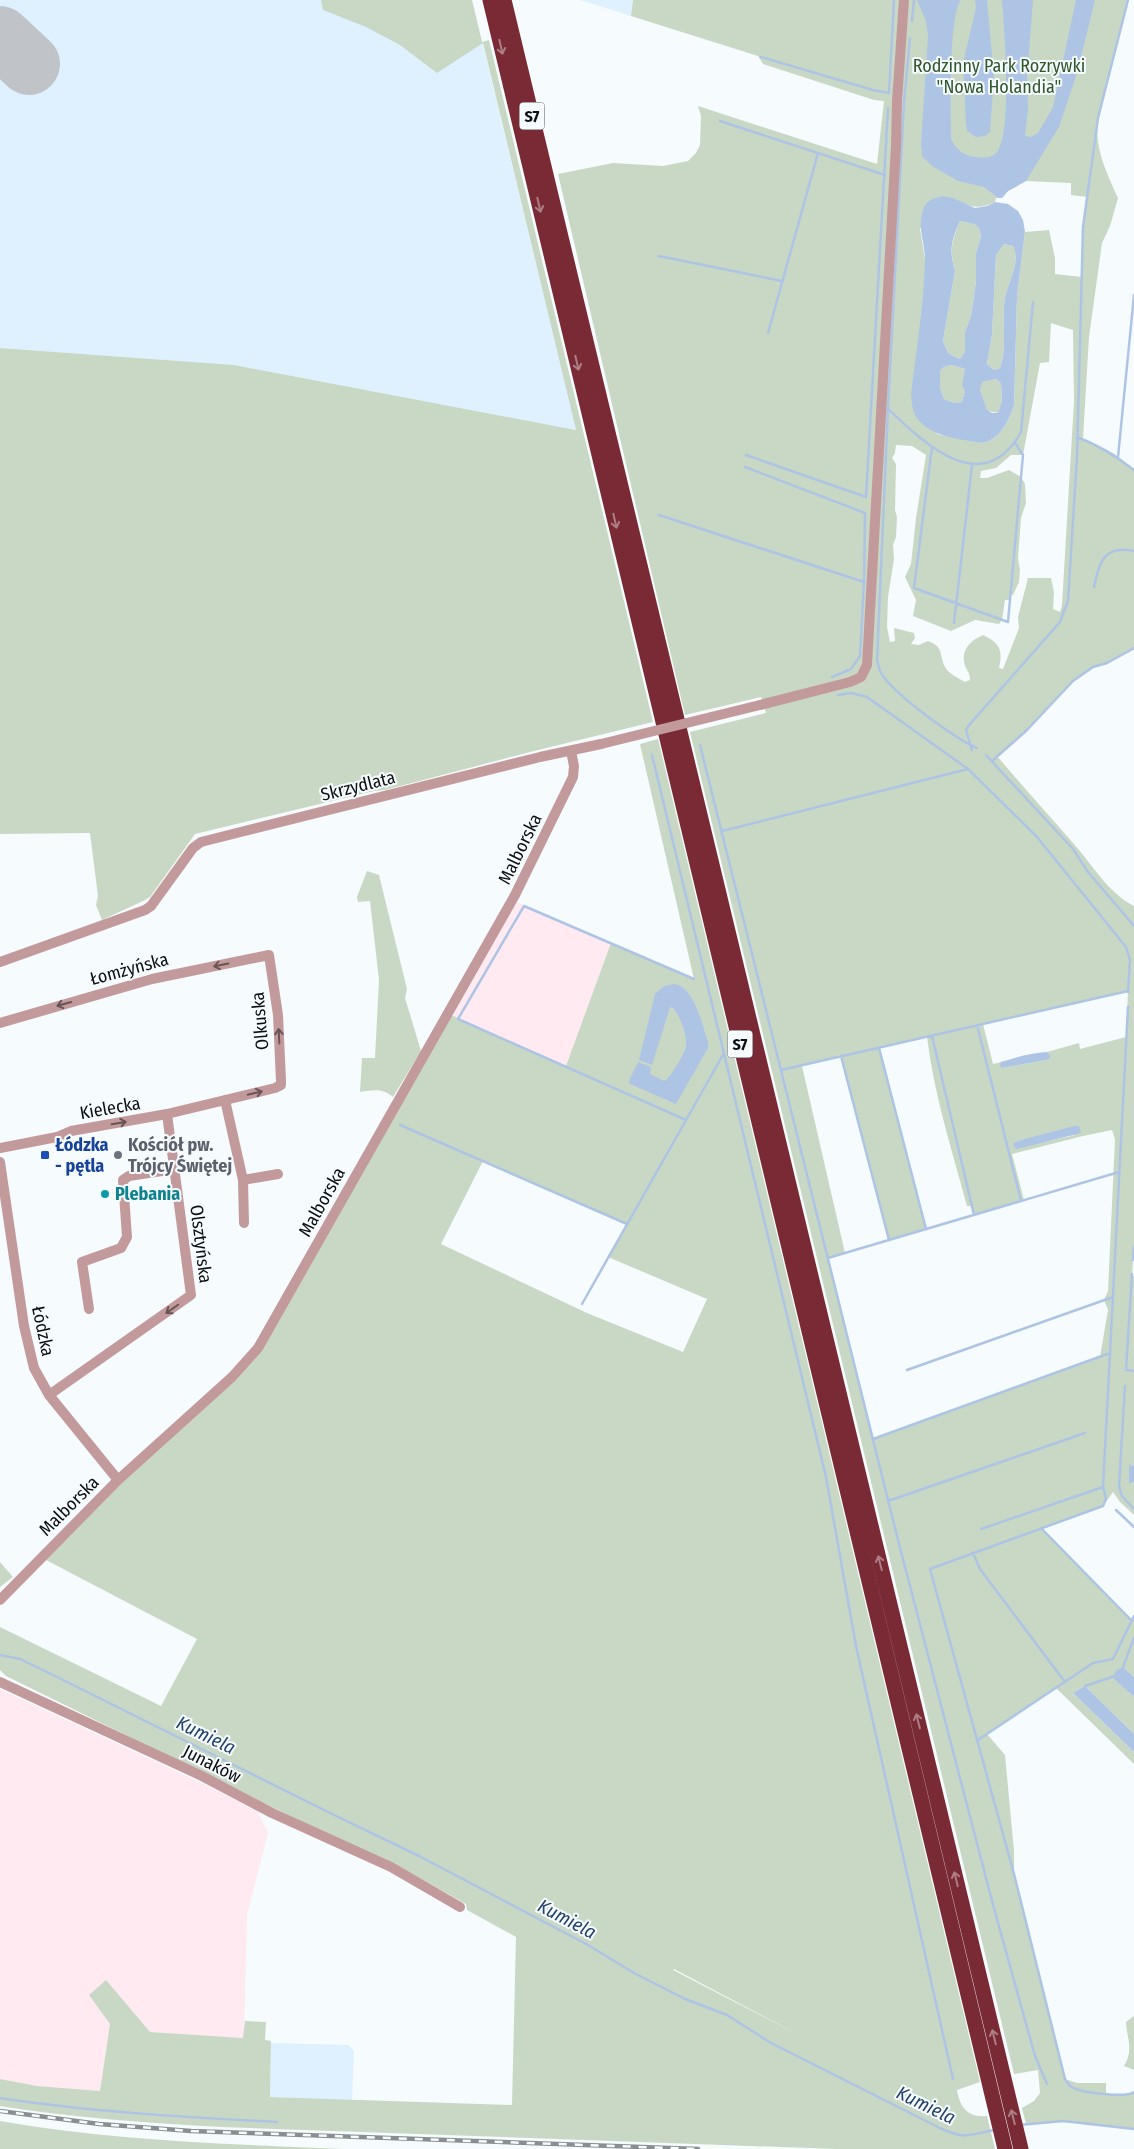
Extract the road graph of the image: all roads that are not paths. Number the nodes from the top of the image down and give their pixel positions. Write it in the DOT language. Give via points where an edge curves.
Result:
graph roads {
  1 [pos="490,0"];
  2 [pos="504,0"];
  3 [pos="904,0"];
  4 [pos="571,751"];
  5 [pos="269,955"];
  6 [pos="0,962"];
  7 [pos="0,1022"];
  8 [pos="281,1085"];
  9 [pos="225,1100"];
  10 [pos="167,1114"];
  11 [pos="0,1148"];
  12 [pos="0,1162"];
  13 [pos="174,1170"];
  14 [pos="278,1174"];
  15 [pos="243,1180"];
  16 [pos="244,1223"];
  17 [pos="89,1309"];
  18 [pos="48,1395"];
  19 [pos="118,1480"];
  20 [pos="0,1600"];
  21 [pos="0,1682"];
  22 [pos="460,1907"];
  23 [pos="998,2087"];
  24 [pos="1005,2149"];
  25 [pos="1021,2149"];
  1 -- 23 [label="highway, S7, one-way"];
  23 -- 2 [label="highway, S7, one-way"];
  3 -- 4 [label="street, Skrzydlata, bridge" via="867,666 861,677 850,682"];
  4 -- 6 [label="street, Skrzydlata" via="201,842 145,910"];
  4 -- 19 [label="street, Malborska" via="573,777 515,896 258,1348 232,1378"];
  5 -- 7 [label="street, Łomżyńska, one-way" via="152,978"];
  8 -- 5 [label="street, Olkuska, one-way" via="278,1014"];
  9 -- 8 [label="street, Kielecka, one-way"];
  9 -- 10 [label="street, Kielecka"];
  9 -- 15 [label="street"];
  11 -- 10 [label="street, Kielecka, one-way"];
  10 -- 13 [label="street, Olsztyńska"];
  12 -- 18 [label="street, Łódzka" via="27,1341 34,1368"];
  13 -- 17 [label="street" via="129,1176 123,1180 126,1237 121,1248 82,1262"];
  13 -- 18 [label="street, Olsztyńska, one-way" via="191,1296"];
  14 -- 15 [label="street"];
  15 -- 16 [label="street"];
  18 -- 19 [label="street, Łódzka"];
  19 -- 20 [label="street, Malborska"];
  21 -- 22 [label="street, Junaków" via="202,1776 272,1814 391,1866"];
  23 -- 24 [label="highway, S7"];
  25 -- 23 [label="highway, S7, one-way"];
}
